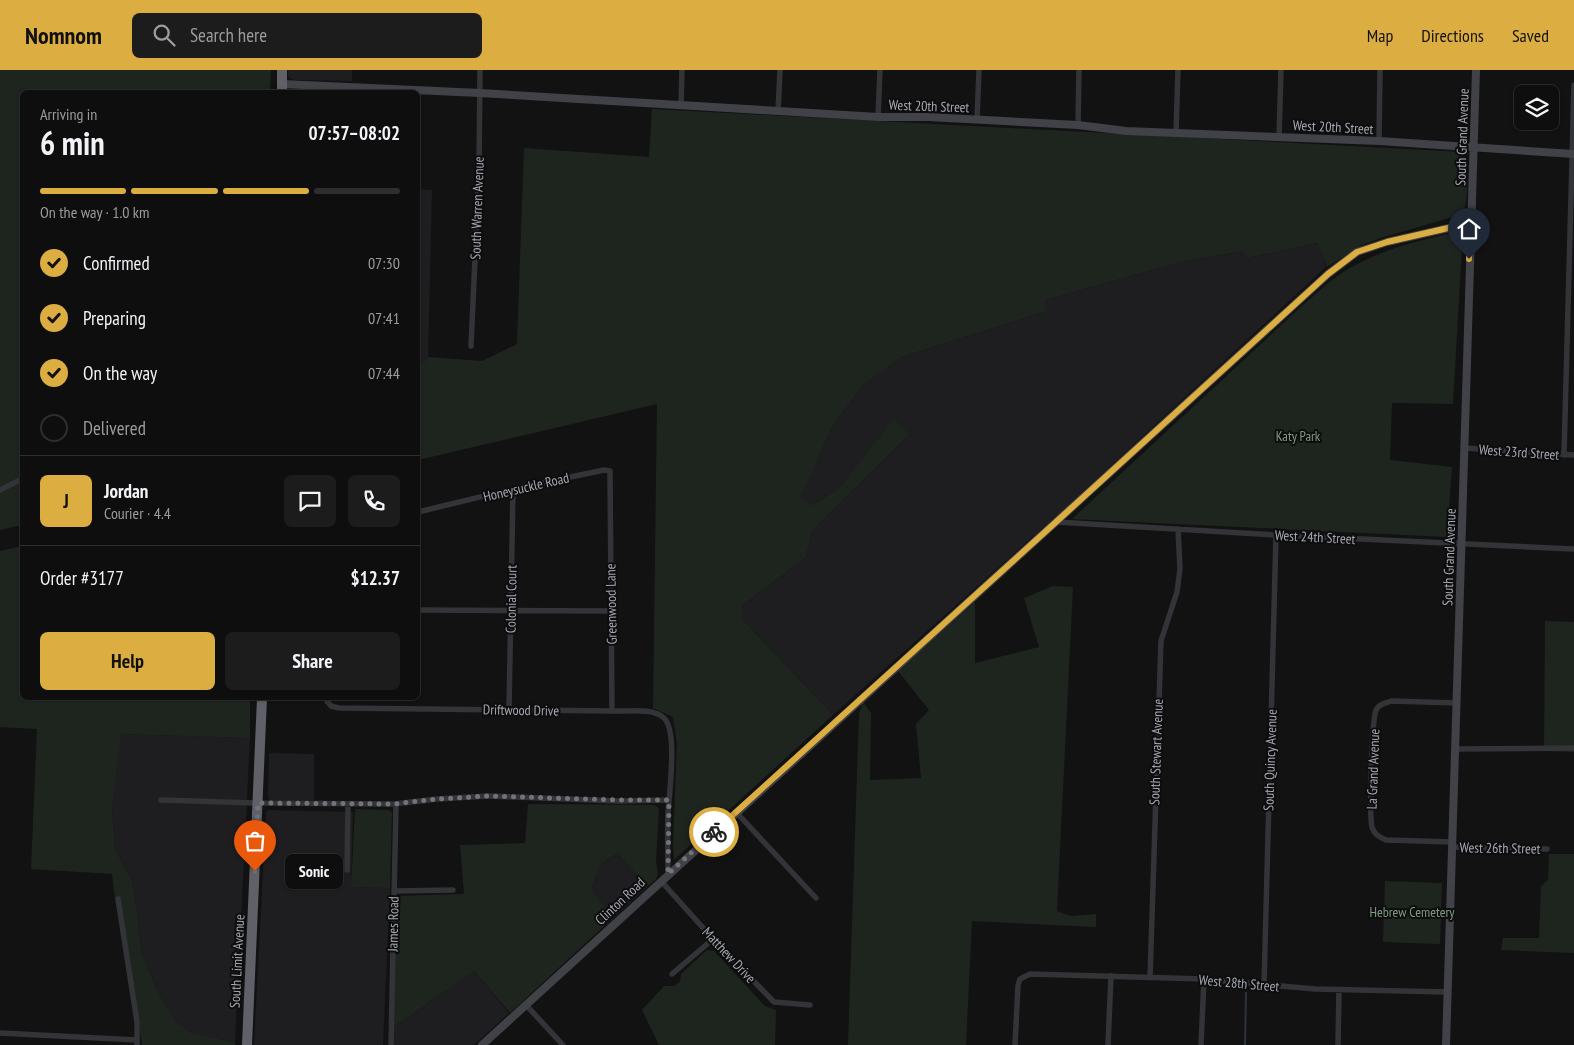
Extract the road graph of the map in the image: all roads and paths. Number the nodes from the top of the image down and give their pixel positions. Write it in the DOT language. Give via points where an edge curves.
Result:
graph roads {
  1 [pos="282,70"];
  2 [pos="480,70"];
  3 [pos="682,70"];
  4 [pos="780,70"];
  5 [pos="880,70"];
  6 [pos="979,70"];
  7 [pos="1079,70"];
  8 [pos="1178,70"];
  9 [pos="1281,70"];
  10 [pos="1380,70"];
  11 [pos="1476,70"];
  12 [pos="1574,85"];
  13 [pos="282,88"];
  14 [pos="361,90"];
  15 [pos="420,91"];
  16 [pos="480,93"];
  17 [pos="681,104"];
  18 [pos="778,112"];
  19 [pos="878,117"];
  20 [pos="976,120"];
  21 [pos="1078,125"];
  22 [pos="1176,132"];
  23 [pos="1279,137"];
  24 [pos="1379,141"];
  25 [pos="1475,147"];
  26 [pos="1573,154"];
  27 [pos="1470,223"];
  28 [pos="471,346"];
  29 [pos="1465,448"];
  30 [pos="1564,455"];
  31 [pos="1574,455"];
  32 [pos="20,480"];
  33 [pos="513,489"];
  34 [pos="0,490"];
  35 [pos="610,497"];
  36 [pos="420,512"];
  37 [pos="1056,522"];
  38 [pos="1178,529"];
  39 [pos="1276,535"];
  40 [pos="1462,544"];
  41 [pos="1574,549"];
  42 [pos="420,610"];
  43 [pos="511,611"];
  44 [pos="611,611"];
  45 [pos="262,700"];
  46 [pos="328,700"];
  47 [pos="1457,703"];
  48 [pos="509,710"];
  49 [pos="612,711"];
  50 [pos="1574,748"];
  51 [pos="1455,749"];
  52 [pos="161,800"];
  53 [pos="669,800"];
  54 [pos="258,803"];
  55 [pos="396,804"];
  56 [pos="348,805"];
  57 [pos="736,812"];
  58 [pos="1452,844"];
  59 [pos="1547,849"];
  60 [pos="347,870"];
  61 [pos="668,874"];
  62 [pos="661,880"];
  63 [pos="453,890"];
  64 [pos="394,891"];
  65 [pos="816,898"];
  66 [pos="118,899"];
  67 [pos="713,939"];
  68 [pos="672,974"];
  69 [pos="1110,976"];
  70 [pos="1150,978"];
  71 [pos="1204,979"];
  72 [pos="1264,984"];
  73 [pos="1339,990"];
  74 [pos="1447,992"];
  75 [pos="526,1005"];
  76 [pos="810,1005"];
  77 [pos="0,1033"];
  78 [pos="137,1042"];
  79 [pos="247,1045"];
  80 [pos="391,1045"];
  81 [pos="482,1045"];
  82 [pos="563,1045"];
  83 [pos="1015,1045"];
  84 [pos="1108,1045"];
  85 [pos="1201,1045"];
  86 [pos="1338,1045"];
  87 [pos="1446,1045"];
  1 -- 13 [label="highway"];
  2 -- 16 [label="street, South Warren Avenue"];
  3 -- 17 [label="street"];
  4 -- 18 [label="street"];
  5 -- 19 [label="street"];
  6 -- 20 [label="street"];
  7 -- 21 [label="street"];
  8 -- 22 [label="street"];
  9 -- 23 [label="street"];
  10 -- 24 [label="street"];
  11 -- 25 [label="street, South Grand Avenue"];
  12 -- 26 [label="street"];
  13 -- 14 [label="street, West 20th Street"];
  15 -- 16 [label="street, West 20th Street"];
  16 -- 17 [label="street, West 20th Street"];
  16 -- 28 [label="street, South Warren Avenue"];
  17 -- 18 [label="street, West 20th Street"];
  18 -- 19 [label="street, West 20th Street"];
  19 -- 20 [label="street, West 20th Street"];
  20 -- 21 [label="street, West 20th Street"];
  21 -- 22 [label="street, West 20th Street" via="1126,131"];
  22 -- 23 [label="street, West 20th Street"];
  23 -- 24 [label="street, West 20th Street"];
  24 -- 25 [label="street, West 20th Street"];
  25 -- 26 [label="street, West 20th Street"];
  25 -- 27 [label="street, South Grand Avenue"];
  26 -- 30 [label="street"];
  27 -- 29 [label="street, South Grand Avenue"];
  27 -- 37 [label="street, Clinton Road" via="1357,252 1328,274"];
  29 -- 30 [label="street, West 23rd Street"];
  29 -- 40 [label="street, South Grand Avenue"];
  30 -- 31 [label="street, West 23rd Street"];
  32 -- 34 [label="street"];
  33 -- 35 [label="street, Honeysuckle Road" via="607,470 610,471"];
  33 -- 36 [label="street, Honeysuckle Road"];
  33 -- 43 [label="street, Colonial Court"];
  35 -- 44 [label="street, Greenwood Lane"];
  37 -- 38 [label="street, West 24th Street"];
  37 -- 57 [label="street, Clinton Road"];
  38 -- 39 [label="street, West 24th Street"];
  38 -- 70 [label="street, South Stewart Avenue" via="1180,569 1177,592 1161,641"];
  39 -- 40 [label="street, West 24th Street"];
  39 -- 72 [label="street, South Quincy Avenue"];
  40 -- 41 [label="street, West 24th Street"];
  40 -- 47 [label="street, South Grand Avenue"];
  42 -- 43 [label="street"];
  43 -- 44 [label="street"];
  43 -- 48 [label="street, Colonial Court"];
  44 -- 49 [label="street, Greenwood Lane"];
  45 -- 54 [label="highway, South Limit Avenue"];
  46 -- 48 [label="street, Driftwood Drive" via="334,707"];
  47 -- 51 [label="street, South Grand Avenue"];
  47 -- 58 [label="street, La Grand Avenue" via="1382,703 1375,714 1373,738 1371,819 1375,833 1386,840"];
  48 -- 49 [label="street, Driftwood Drive"];
  49 -- 53 [label="street, Driftwood Drive" via="650,712 662,717 669,725"];
  50 -- 51 [label="street"];
  51 -- 58 [label="street, South Grand Avenue"];
  52 -- 54 [label="street"];
  53 -- 55 [label="street" via="488,796"];
  53 -- 61 [label="street"];
  54 -- 56 [label="street"];
  54 -- 79 [label="highway, South Limit Avenue"];
  55 -- 56 [label="street"];
  55 -- 64 [label="street, James Road"];
  56 -- 60 [label="street"];
  57 -- 61 [label="street, Clinton Road"];
  57 -- 65 [label="street"];
  58 -- 59 [label="street, West 26th Street"];
  58 -- 74 [label="street, South Grand Avenue"];
  61 -- 62 [label="street, Clinton Road"];
  62 -- 67 [label="street, Matthew Drive"];
  62 -- 75 [label="street, Clinton Road"];
  63 -- 64 [label="street"];
  64 -- 80 [label="street, James Road"];
  66 -- 78 [label="street" via="137,1022"];
  67 -- 68 [label="street"];
  67 -- 76 [label="street, Matthew Drive" via="774,1002"];
  69 -- 70 [label="street, West 28th Street"];
  69 -- 83 [label="street, West 28th Street" via="1030,974 1020,979"];
  69 -- 84 [label="street"];
  70 -- 71 [label="street, West 28th Street"];
  71 -- 72 [label="street, West 28th Street"];
  71 -- 85 [label="street"];
  72 -- 73 [label="street, West 28th Street"];
  73 -- 74 [label="street, West 28th Street"];
  73 -- 86 [label="street"];
  74 -- 87 [label="street, South Grand Avenue"];
  75 -- 81 [label="street, Clinton Road"];
  75 -- 82 [label="street"];
  77 -- 78 [label="street"];
}
